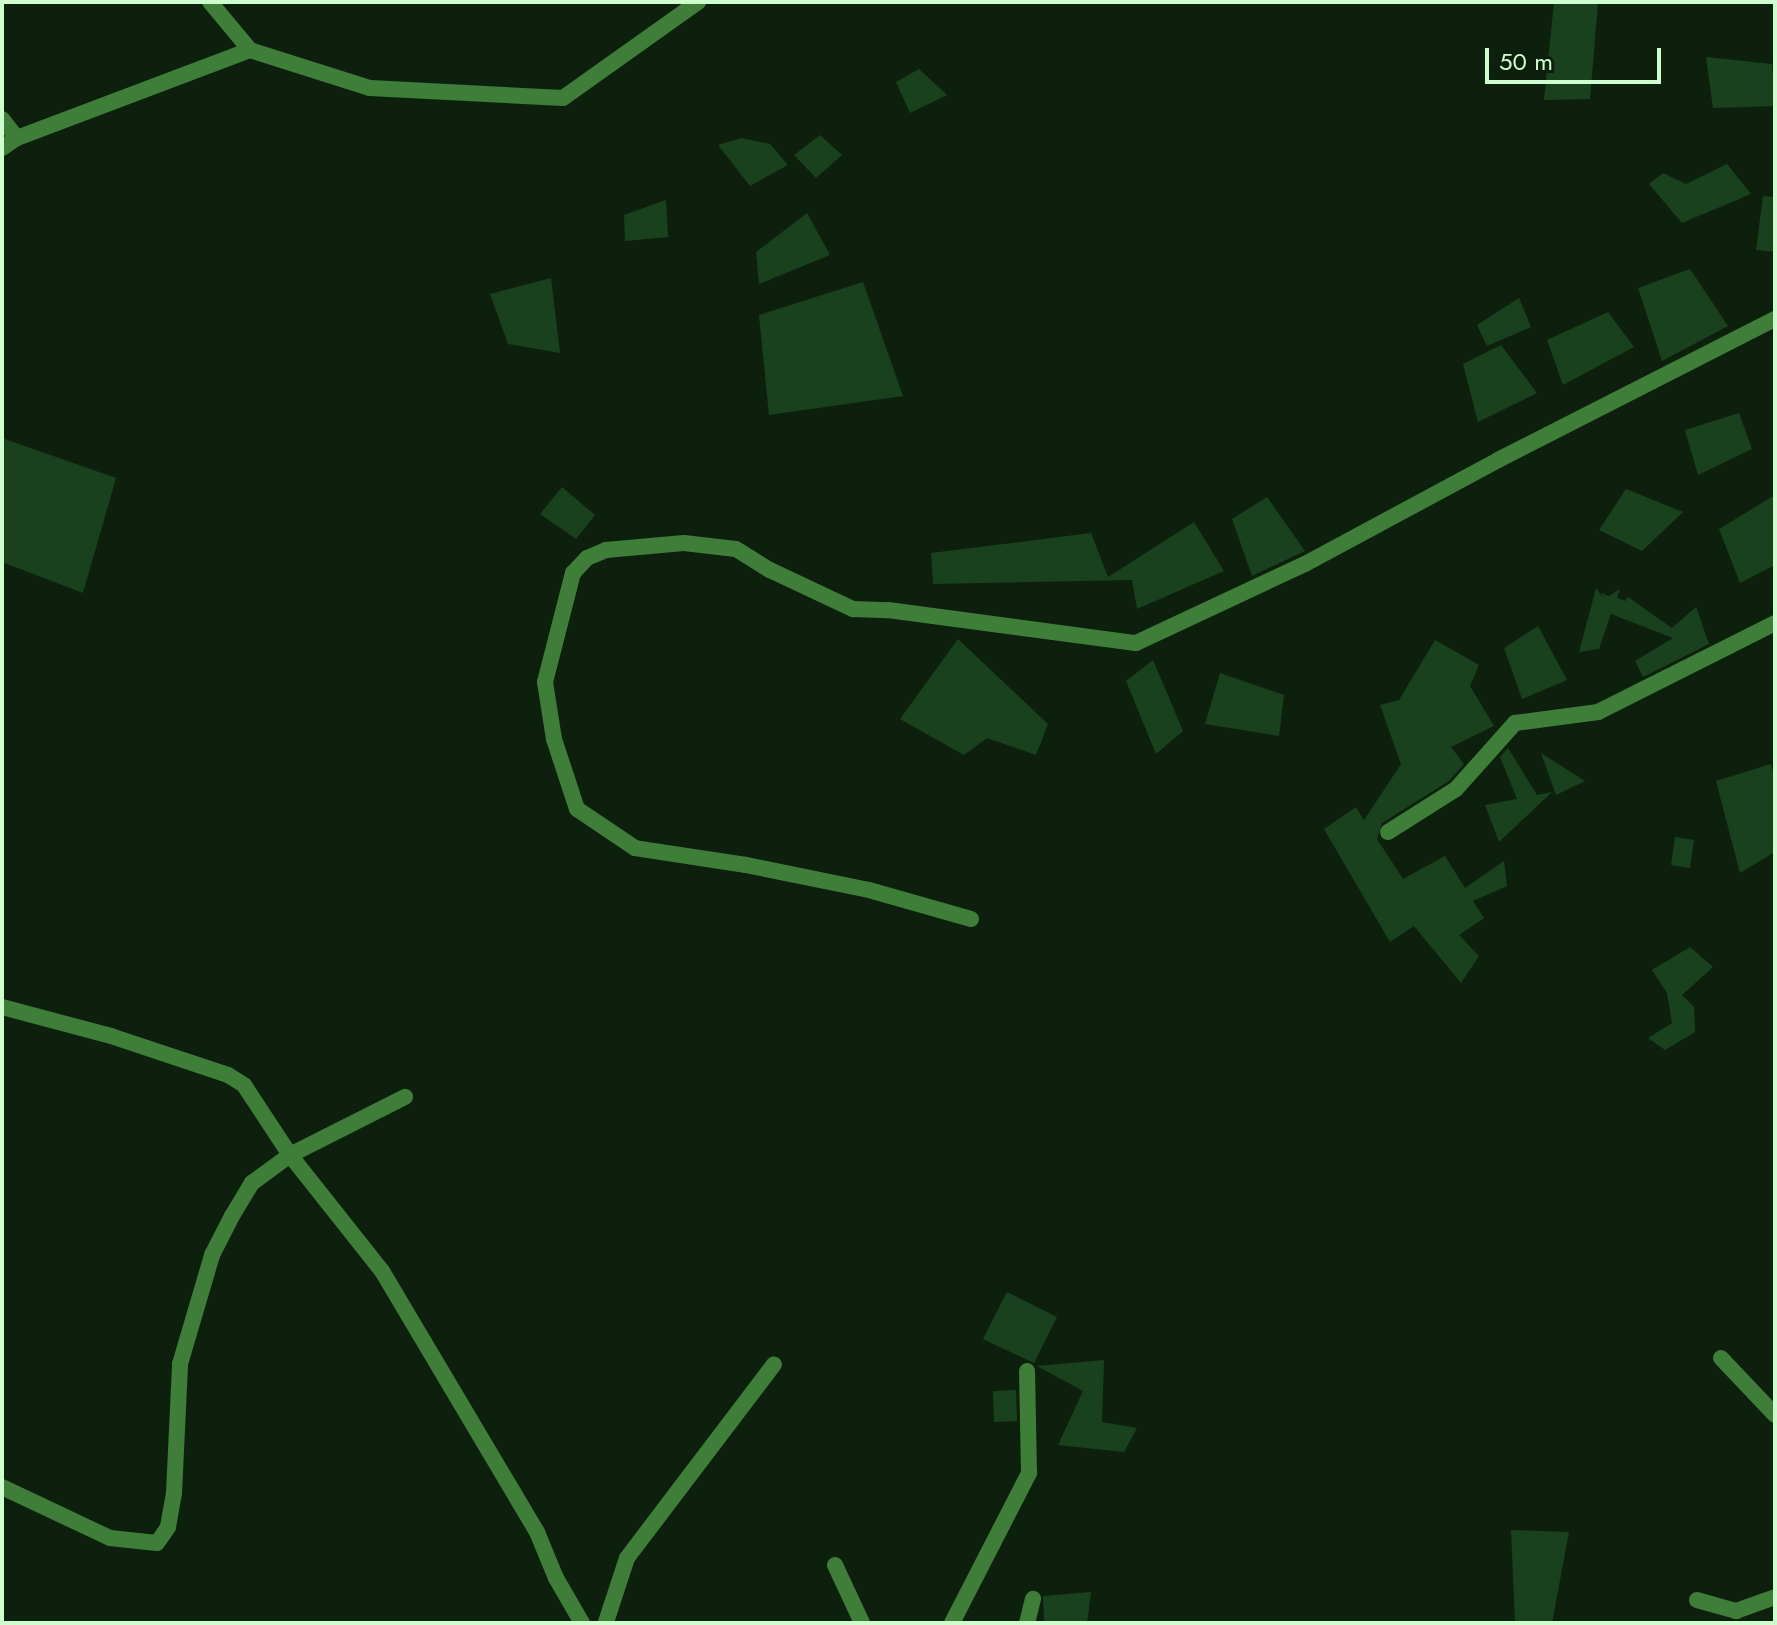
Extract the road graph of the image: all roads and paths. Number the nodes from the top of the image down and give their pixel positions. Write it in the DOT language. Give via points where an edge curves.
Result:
graph roads {
  1 [pos="210,2"];
  2 [pos="698,2"];
  3 [pos="250,50"];
  4 [pos="2,119"];
  5 [pos="17,138"];
  6 [pos="2,148"];
  7 [pos="1775,319"];
  8 [pos="1775,623"];
  9 [pos="1388,832"];
  10 [pos="971,919"];
  11 [pos="2,1007"];
  12 [pos="405,1097"];
  13 [pos="290,1155"];
  14 [pos="1721,1358"];
  15 [pos="774,1364"];
  16 [pos="1027,1371"];
  17 [pos="1775,1415"];
  18 [pos="2,1487"];
  19 [pos="835,1565"];
  20 [pos="1775,1597"];
  21 [pos="1033,1599"];
  22 [pos="1697,1600"];
  23 [pos="604,1622"];
  24 [pos="582,1623"];
  25 [pos="624,1623"];
  26 [pos="862,1623"];
  27 [pos="952,1623"];
  28 [pos="1027,1623"];
  1 -- 3 [label="street"];
  2 -- 3 [label="street" via="563,98 370,88"];
  3 -- 5 [label="street"];
  4 -- 5 [label="street"];
  5 -- 6 [label="street"];
  7 -- 10 [label="street" via="1305,564 1136,643 853,609 736,549 684,543 606,550 587,558 573,573 545,682 554,739 577,809 635,848 869,890"];
  8 -- 9 [label="street" via="1598,712 1515,723 1456,789"];
  11 -- 13 [label="street" via="228,1075 244,1085"];
  12 -- 13 [label="street"];
  13 -- 18 [label="street" via="252,1183 212,1255 180,1364 170,1516 157,1543 110,1538"];
  13 -- 24 [label="street" via="382,1271 537,1532"];
  14 -- 17 [label="street"];
  15 -- 23 [label="street" via="627,1558"];
  16 -- 27 [label="street" via="1029,1473"];
  19 -- 26 [label="street"];
  20 -- 22 [label="street" via="1736,1611"];
  21 -- 28 [label="street"];
  23 -- 25 [label="street"];
}
